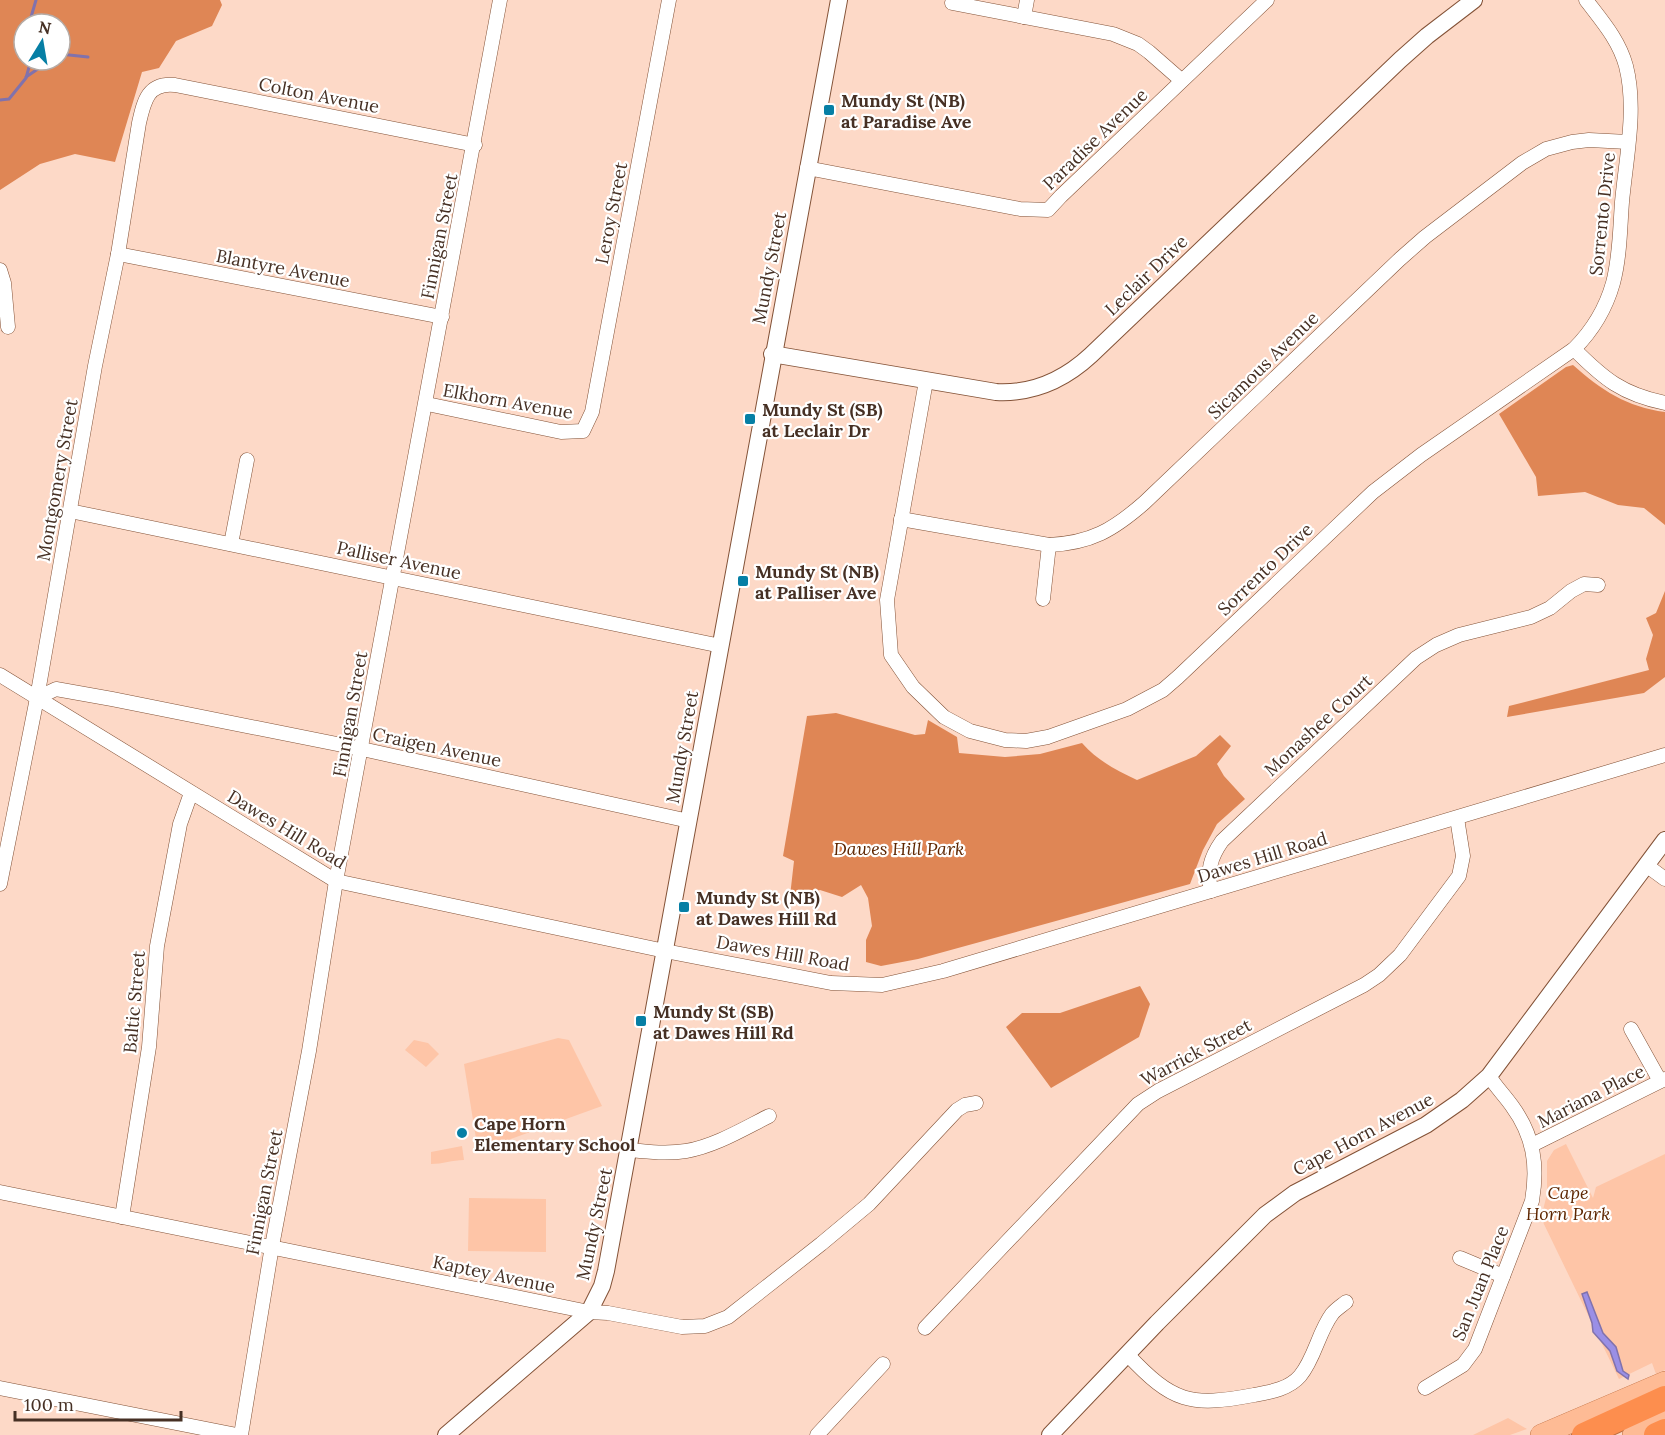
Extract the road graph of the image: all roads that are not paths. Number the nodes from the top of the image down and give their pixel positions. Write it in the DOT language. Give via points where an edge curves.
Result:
graph roads {
  1 [pos="500,0"];
  2 [pos="669,0"];
  3 [pos="838,0"];
  4 [pos="1027,0"];
  5 [pos="1267,0"];
  6 [pos="1474,0"];
  7 [pos="1586,0"];
  8 [pos="952,3"];
  9 [pos="1024,17"];
  10 [pos="1181,80"];
  11 [pos="157,87"];
  12 [pos="1628,142"];
  13 [pos="475,145"];
  14 [pos="807,168"];
  15 [pos="118,254"];
  16 [pos="0,270"];
  17 [pos="442,317"];
  18 [pos="8,327"];
  19 [pos="1574,349"];
  20 [pos="772,354"];
  21 [pos="926,381"];
  22 [pos="426,404"];
  23 [pos="1665,404"];
  24 [pos="583,431"];
  25 [pos="247,460"];
  26 [pos="70,511"];
  27 [pos="901,519"];
  28 [pos="231,544"];
  29 [pos="1048,545"];
  30 [pos="394,578"];
  31 [pos="1598,585"];
  32 [pos="1043,600"];
  33 [pos="721,646"];
  34 [pos="0,675"];
  35 [pos="37,698"];
  36 [pos="362,749"];
  37 [pos="1665,755"];
  38 [pos="191,793"];
  39 [pos="1457,818"];
  40 [pos="689,821"];
  41 [pos="5,832"];
  42 [pos="1665,840"];
  43 [pos="1647,865"];
  44 [pos="1665,879"];
  45 [pos="336,881"];
  46 [pos="0,885"];
  47 [pos="1212,891"];
  48 [pos="665,951"];
  49 [pos="1631,1029"];
  50 [pos="1489,1076"];
  51 [pos="1662,1080"];
  52 [pos="976,1103"];
  53 [pos="769,1116"];
  54 [pos="1532,1145"];
  55 [pos="630,1150"];
  56 [pos="0,1192"];
  57 [pos="122,1216"];
  58 [pos="272,1246"];
  59 [pos="1460,1258"];
  60 [pos="1503,1276"];
  61 [pos="1346,1302"];
  62 [pos="589,1312"];
  63 [pos="925,1328"];
  64 [pos="1127,1354"];
  65 [pos="883,1364"];
  66 [pos="1665,1382"];
  67 [pos="0,1388"];
  68 [pos="1425,1388"];
  69 [pos="1665,1398"];
  70 [pos="1665,1421"];
  71 [pos="1665,1431"];
  72 [pos="239,1435"];
  73 [pos="446,1435"];
  74 [pos="817,1435"];
  75 [pos="1050,1435"];
  76 [pos="1541,1435"];
  77 [pos="1584,1435"];
  78 [pos="1633,1435"];
  79 [pos="1656,1435"];
  1 -- 13 [label="street, Finnigan Street"];
  2 -- 24 [label="street, Leroy Street" via="592,412"];
  3 -- 14 [label="street, Mundy Street"];
  4 -- 9 [label="street"];
  5 -- 10 [label="street, Paradise Avenue"];
  6 -- 21 [label="street, Leclair Drive" via="1400,60 1073,370 1038,387 1009,393"];
  7 -- 12 [label="street, Sorrento Drive" via="1617,44 1626,65 1630,89"];
  8 -- 9 [label="street"];
  9 -- 10 [label="street" via="1124,38 1149,52"];
  10 -- 14 [label="street, Paradise Avenue" via="1048,210 1020,210"];
  11 -- 13 [label="street, Colton Avenue" via="175,84"];
  11 -- 15 [label="street, Montgomery Street" via="143,106"];
  12 -- 19 [label="street, Sorrento Drive" via="1613,284 1598,318"];
  12 -- 29 [label="street, Sicamous Avenue" via="1572,141 1546,149 1522,163 1400,259 1130,515 1088,539"];
  13 -- 17 [label="street, Finnigan Street"];
  14 -- 20 [label="street, Mundy Street"];
  15 -- 17 [label="street, Blantyre Avenue"];
  15 -- 26 [label="street, Montgomery Street"];
  16 -- 18 [label="street"];
  17 -- 22 [label="street, Finnigan Street"];
  19 -- 23 [label="street" via="1615,386"];
  19 -- 27 [label="street, Sorrento Drive" via="1379,487 1163,690 1127,709 1048,737 1005,740 980,735 956,724 923,698 891,655 887,600"];
  20 -- 21 [label="street, Leclair Drive"];
  20 -- 33 [label="street, Mundy Street"];
  21 -- 27 [label="street, Sorrento Drive"];
  22 -- 24 [label="street, Elkhorn Avenue" via="561,432"];
  22 -- 30 [label="street, Finnigan Street"];
  25 -- 28 [label="street"];
  26 -- 28 [label="street, Palliser Avenue"];
  26 -- 35 [label="street, Montgomery Street"];
  27 -- 29 [label="street, Sicamous Avenue"];
  28 -- 30 [label="street, Palliser Avenue"];
  29 -- 32 [label="street"];
  30 -- 33 [label="street, Palliser Avenue"];
  30 -- 36 [label="street, Finnigan Street"];
  31 -- 47 [label="street, Monashee Court" via="1584,584 1531,617 1453,637 1416,658 1217,848 1209,866"];
  33 -- 40 [label="street, Mundy Street"];
  34 -- 35 [label="street, Dawes Hill Road"];
  35 -- 36 [label="street, Craigen Avenue" via="56,689"];
  35 -- 38 [label="street, Dawes Hill Road"];
  35 -- 41 [label="street, Montgomery Street"];
  36 -- 40 [label="street, Craigen Avenue"];
  36 -- 45 [label="street, Finnigan Street"];
  37 -- 39 [label="street, Dawes Hill Road"];
  38 -- 45 [label="street, Dawes Hill Road"];
  38 -- 57 [label="street, Baltic Street" via="180,824 158,946 149,1047"];
  39 -- 47 [label="street, Dawes Hill Road"];
  39 -- 63 [label="street, Warrick Street" via="1462,856 1459,876 1390,966 1365,985 1138,1104"];
  40 -- 48 [label="street, Mundy Street"];
  41 -- 46 [label="street, Montgomery Street"];
  42 -- 43 [label="street, Cape Horn Avenue"];
  43 -- 44 [label="street"];
  43 -- 50 [label="street, Cape Horn Avenue"];
  45 -- 48 [label="street, Dawes Hill Road"];
  45 -- 58 [label="street, Finnigan Street"];
  47 -- 48 [label="street, Dawes Hill Road" via="943,971 882,985 831,983"];
  48 -- 55 [label="street, Mundy Street"];
  49 -- 51 [label="street"];
  50 -- 54 [label="street, San Juan Place" via="1513,1107"];
  50 -- 64 [label="street, Cape Horn Avenue" via="1426,1125 1284,1199"];
  51 -- 54 [label="street, Mariana Place"];
  52 -- 62 [label="street, Kaptey Avenue" via="957,1110 860,1212 728,1317 705,1326 682,1327"];
  53 -- 55 [label="street" via="694,1149 666,1153"];
  54 -- 60 [label="street, San Juan Place" via="1536,1177 1532,1202"];
  55 -- 62 [label="street, Mundy Street" via="606,1271"];
  56 -- 57 [label="street, Kaptey Avenue"];
  57 -- 58 [label="street, Kaptey Avenue"];
  58 -- 62 [label="street, Kaptey Avenue"];
  58 -- 72 [label="street, Finnigan Street"];
  59 -- 60 [label="street"];
  60 -- 68 [label="street, San Juan Place" via="1474,1349 1463,1365"];
  61 -- 64 [label="street" via="1332,1314 1300,1376 1286,1387 1268,1393 1216,1402 1192,1401 1165,1389"];
  62 -- 73 [label="street, Mundy Street"];
  64 -- 75 [label="street, Cape Horn Avenue"];
  65 -- 74 [label="street"];
  66 -- 76 [label="main road"];
  67 -- 72 [label="street"];
  69 -- 77 [label="highway"];
  70 -- 78 [label="main road"];
  71 -- 79 [label="highway"];
}
